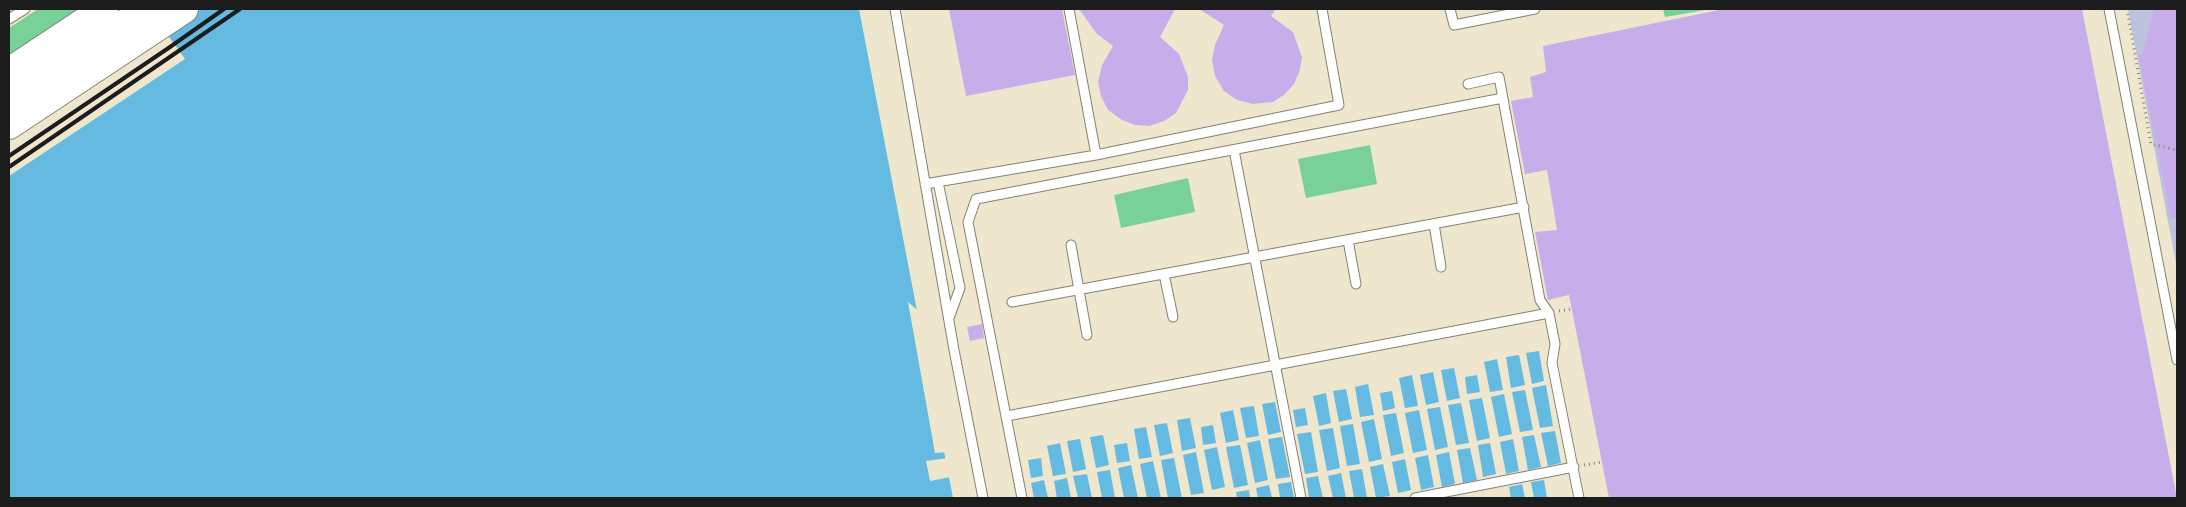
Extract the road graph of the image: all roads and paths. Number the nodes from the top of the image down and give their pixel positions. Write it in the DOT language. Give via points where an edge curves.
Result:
graph roads {
  1 [pos="25,9"];
  2 [pos="104,9"];
  3 [pos="147,9"];
  4 [pos="184,9"];
  5 [pos="895,9"];
  6 [pos="1069,9"];
  7 [pos="1322,9"];
  8 [pos="1450,9"];
  9 [pos="1535,9"];
  10 [pos="2108,9"];
  11 [pos="2127,9"];
  12 [pos="9,19"];
  13 [pos="1468,84"];
  14 [pos="1503,98"];
  15 [pos="15,100"];
  16 [pos="1234,150"];
  17 [pos="2177,150"];
  18 [pos="1096,155"];
  19 [pos="938,182"];
  20 [pos="925,184"];
  21 [pos="1524,207"];
  22 [pos="1434,224"];
  23 [pos="1348,240"];
  24 [pos="1071,245"];
  25 [pos="1254,257"];
  26 [pos="1441,267"];
  27 [pos="1164,274"];
  28 [pos="1356,284"];
  29 [pos="1079,290"];
  30 [pos="1012,302"];
  31 [pos="1548,313"];
  32 [pos="1173,317"];
  33 [pos="949,320"];
  34 [pos="1087,336"];
  35 [pos="2177,360"];
  36 [pos="1275,365"];
  37 [pos="1007,416"];
  38 [pos="1574,467"];
  39 [pos="983,498"];
  40 [pos="1022,498"];
  41 [pos="1301,498"];
  42 [pos="1414,498"];
  43 [pos="1580,498"];
  1 -- 12 [label="lane"];
  2 -- 15 [label="highway"];
  3 -- 15 [label="highway"];
  4 -- 15 [label="highway"];
  5 -- 20 [label="lane"];
  6 -- 18 [label="lane"];
  7 -- 18 [label="lane" via="1339,105"];
  8 -- 9 [label="lane" via="1454,25"];
  10 -- 35 [label="lane"];
  11 -- 17 [label="path" via="2151,144"];
  13 -- 14 [label="lane" via="1499,77"];
  14 -- 16 [label="lane"];
  14 -- 21 [label="lane"];
  16 -- 25 [label="lane"];
  16 -- 37 [label="lane" via="976,199 968,222"];
  18 -- 19 [label="lane"];
  19 -- 20 [label="lane"];
  19 -- 33 [label="lane" via="960,288"];
  20 -- 33 [label="lane"];
  21 -- 22 [label="lane"];
  21 -- 31 [label="lane" via="1540,300"];
  22 -- 23 [label="lane"];
  22 -- 26 [label="lane"];
  23 -- 25 [label="lane"];
  23 -- 28 [label="lane"];
  24 -- 29 [label="lane"];
  25 -- 27 [label="lane"];
  25 -- 36 [label="lane"];
  27 -- 29 [label="lane"];
  27 -- 32 [label="lane"];
  29 -- 30 [label="lane"];
  29 -- 34 [label="lane"];
  31 -- 36 [label="lane"];
  31 -- 38 [label="lane" via="1555,344 1552,363"];
  33 -- 39 [label="lane"];
  36 -- 37 [label="lane"];
  36 -- 41 [label="lane"];
  37 -- 40 [label="lane"];
  38 -- 42 [label="lane"];
  38 -- 43 [label="lane"];
}
